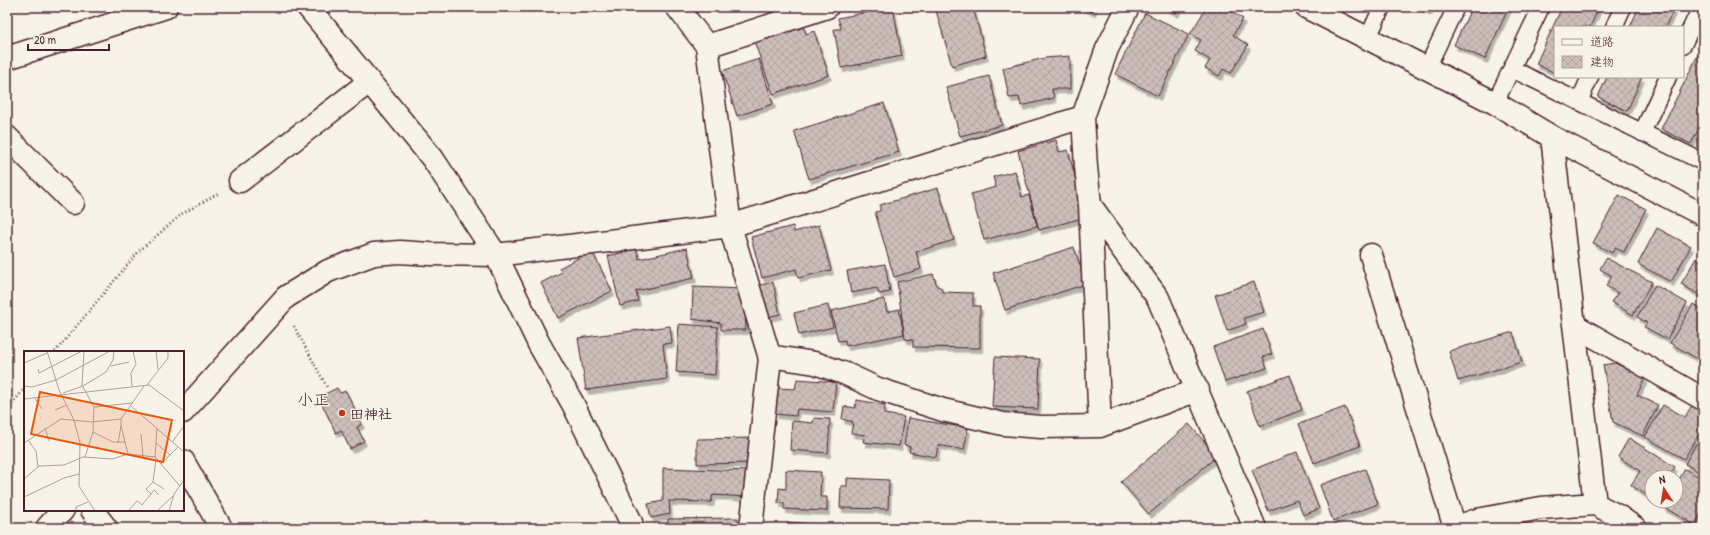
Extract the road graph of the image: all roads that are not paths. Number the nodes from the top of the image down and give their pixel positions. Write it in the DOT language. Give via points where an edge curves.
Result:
graph roads {
  1 [pos="166,7"];
  2 [pos="308,7"];
  3 [pos="676,7"];
  4 [pos="827,7"];
  5 [pos="1128,7"];
  6 [pos="1306,7"];
  7 [pos="1382,7"];
  8 [pos="1456,7"];
  9 [pos="1541,7"];
  10 [pos="1623,7"];
  11 [pos="1701,7"];
  12 [pos="1614,26"];
  13 [pos="1368,38"];
  14 [pos="1684,44"];
  15 [pos="707,46"];
  16 [pos="7,58"];
  17 [pos="1427,68"];
  18 [pos="1512,69"];
  19 [pos="1590,78"];
  20 [pos="1668,78"];
  21 [pos="369,82"];
  22 [pos="1578,102"];
  23 [pos="1495,103"];
  24 [pos="1083,117"];
  25 [pos="1642,133"];
  26 [pos="7,137"];
  27 [pos="1552,137"];
  28 [pos="1703,162"];
  29 [pos="240,181"];
  30 [pos="73,203"];
  31 [pos="1090,204"];
  32 [pos="1703,215"];
  33 [pos="730,226"];
  34 [pos="496,255"];
  35 [pos="1371,255"];
  36 [pos="1574,325"];
  37 [pos="769,356"];
  38 [pos="1198,390"];
  39 [pos="1703,399"];
  40 [pos="184,411"];
  41 [pos="1100,426"];
  42 [pos="184,463"];
  43 [pos="1595,504"];
  44 [pos="62,511"];
  45 [pos="93,511"];
  46 [pos="1623,524"];
  47 [pos="47,528"];
  48 [pos="106,528"];
  49 [pos="221,528"];
  50 [pos="632,528"];
  51 [pos="752,528"];
  52 [pos="1255,528"];
  53 [pos="1455,528"];
  1 -- 16 [label="street"];
  2 -- 21 [label="street"];
  3 -- 15 [label="street"];
  4 -- 15 [label="street"];
  5 -- 24 [label="street" via="1107,50"];
  6 -- 13 [label="street"];
  7 -- 13 [label="lane"];
  8 -- 17 [label="lane"];
  9 -- 18 [label="lane"];
  10 -- 12 [label="lane"];
  11 -- 14 [label="lane"];
  13 -- 17 [label="street"];
  15 -- 33 [label="street"];
  17 -- 23 [label="street"];
  18 -- 22 [label="lane"];
  18 -- 23 [label="lane"];
  19 -- 22 [label="lane"];
  20 -- 25 [label="lane"];
  21 -- 29 [label="street"];
  21 -- 34 [label="street" via="433,159"];
  22 -- 25 [label="lane"];
  23 -- 27 [label="street"];
  24 -- 31 [label="street"];
  24 -- 33 [label="street"];
  25 -- 28 [label="lane"];
  26 -- 30 [label="street"];
  27 -- 32 [label="street"];
  27 -- 36 [label="street"];
  31 -- 38 [label="street" via="1158,298"];
  31 -- 41 [label="street"];
  33 -- 34 [label="street"];
  33 -- 37 [label="street"];
  34 -- 40 [label="street" via="400,252 374,254 328,271 286,297"];
  34 -- 50 [label="street" via="539,344 573,404"];
  35 -- 53 [label="street"];
  36 -- 39 [label="street"];
  36 -- 43 [label="street"];
  37 -- 41 [label="street" via="815,363 878,389 943,410 1003,424 1041,427"];
  37 -- 51 [label="street"];
  38 -- 41 [label="street"];
  38 -- 52 [label="street"];
  42 -- 49 [label="street"];
  43 -- 46 [label="street"];
  43 -- 53 [label="street" via="1541,508 1477,520"];
  44 -- 47 [label="street"];
  45 -- 48 [label="street"];
}
